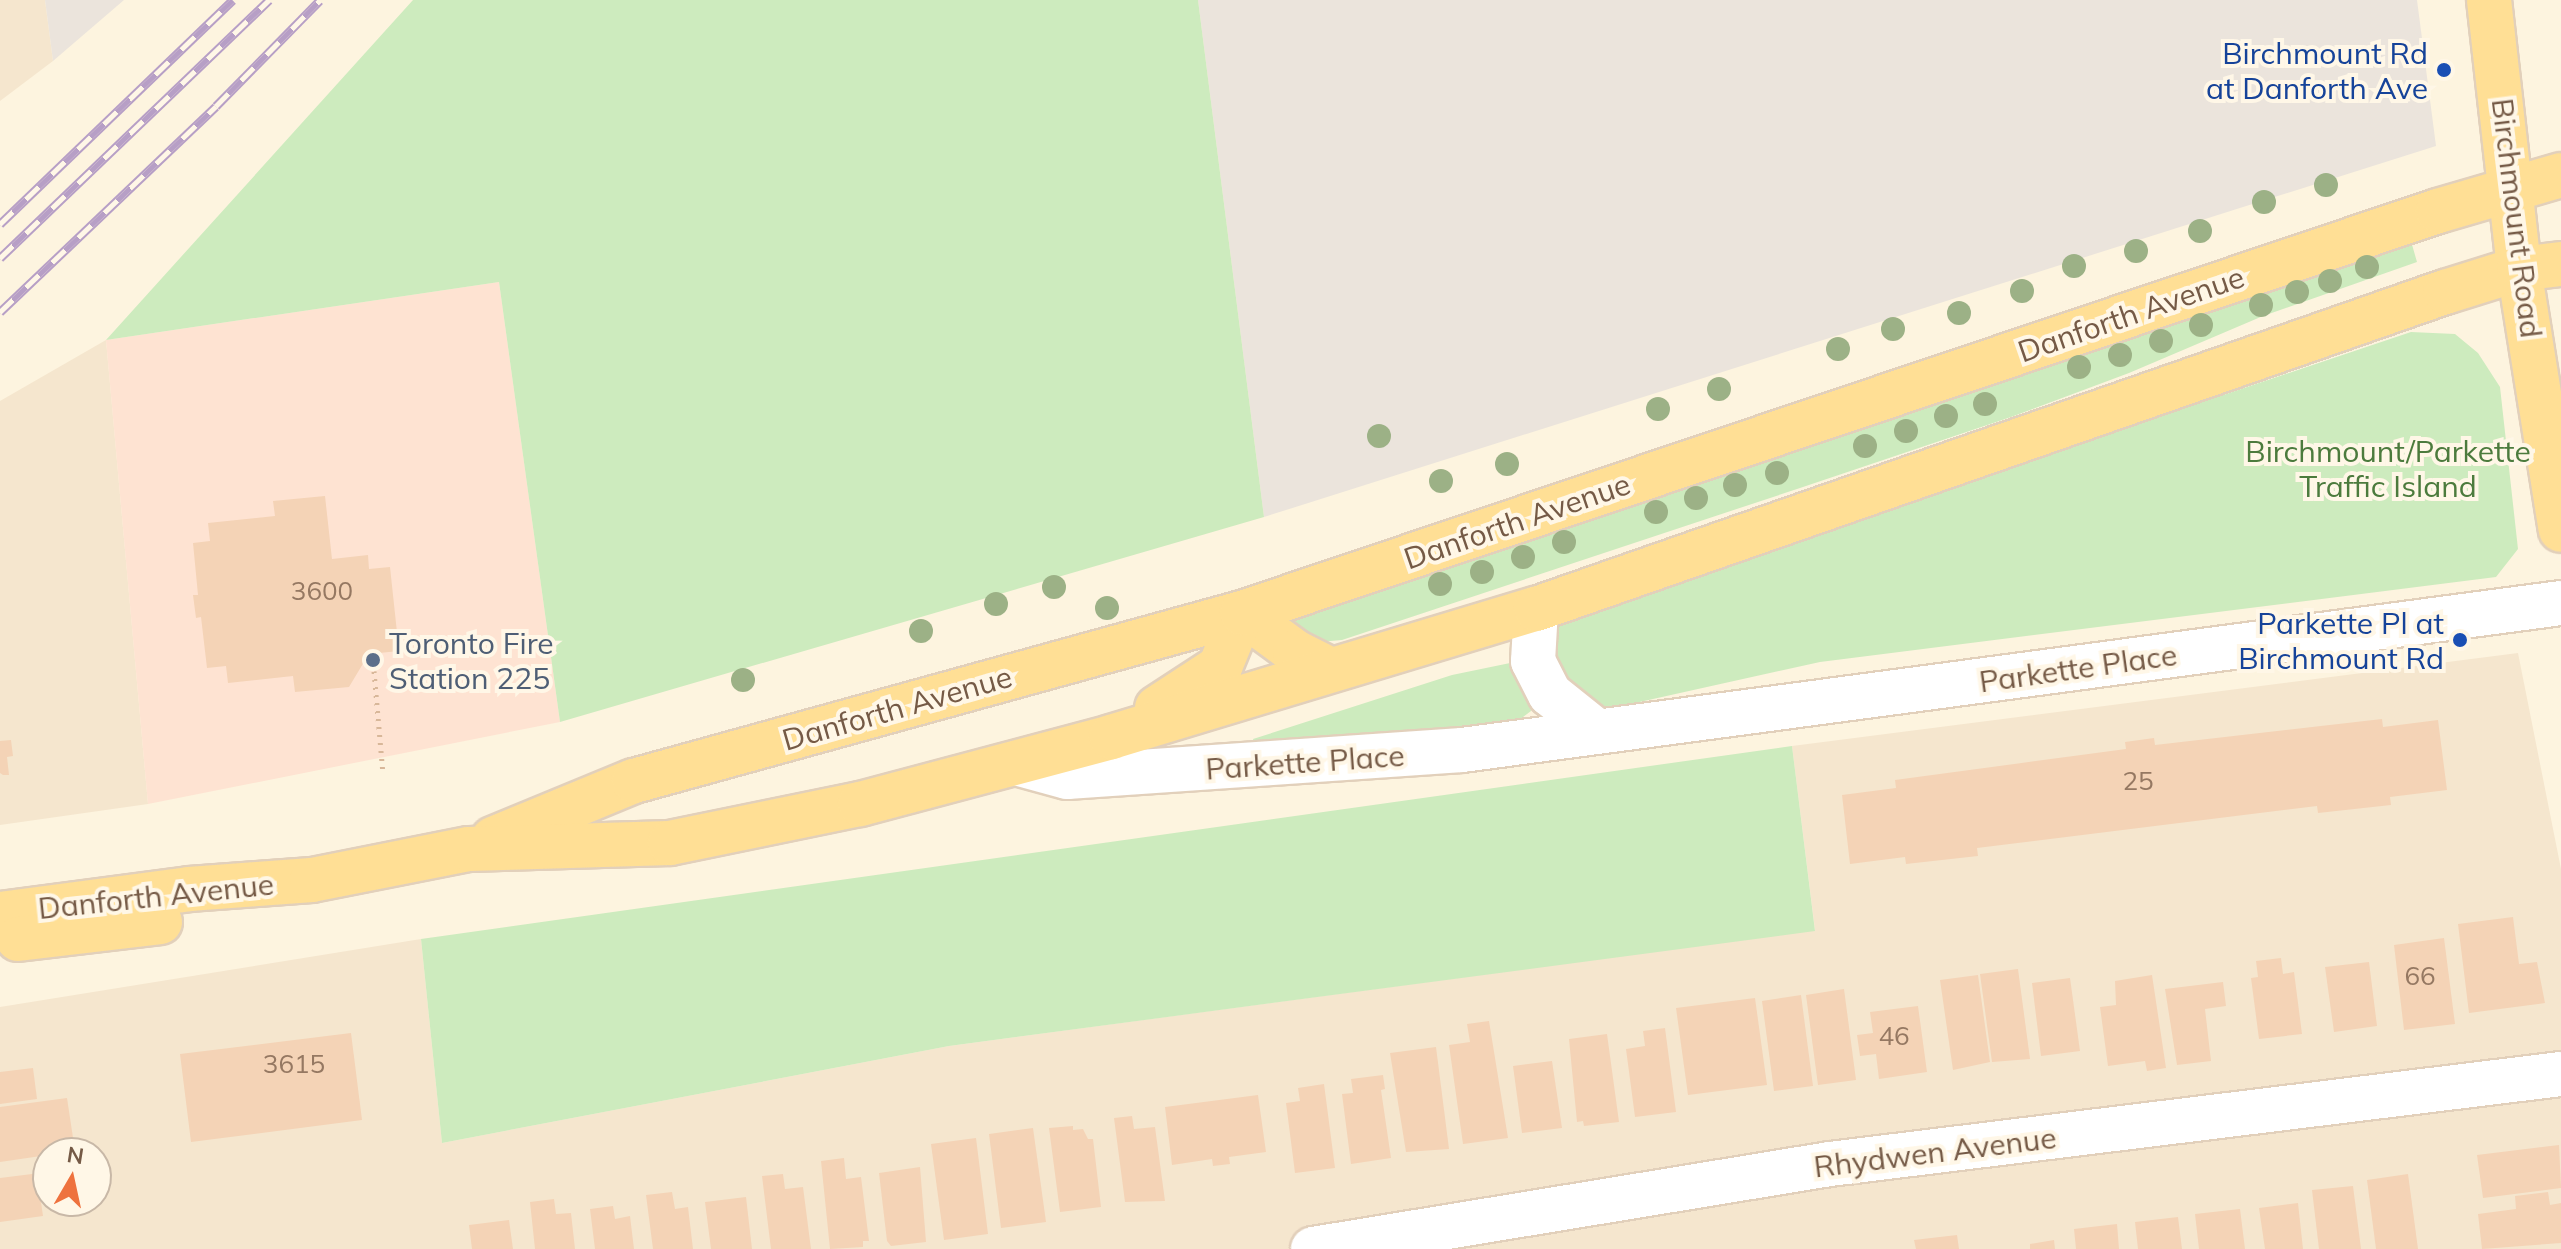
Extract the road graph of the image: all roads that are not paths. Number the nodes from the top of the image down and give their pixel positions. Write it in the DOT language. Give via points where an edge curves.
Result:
graph roads {
  1 [pos="2489,0"];
  2 [pos="2561,175"];
  3 [pos="2513,187"];
  4 [pos="2540,267"];
  5 [pos="2561,530"];
  6 [pos="2561,603"];
  7 [pos="1536,609"];
  8 [pos="1242,613"];
  9 [pos="1331,670"];
  10 [pos="1595,730"];
  11 [pos="1111,737"];
  12 [pos="1016,763"];
  13 [pos="469,849"];
  14 [pos="312,880"];
  15 [pos="0,914"];
  16 [pos="0,941"];
  17 [pos="2561,1074"];
  18 [pos="1313,1249"];
  1 -- 3 [label="main road, Birchmount Road"];
  2 -- 3 [label="main road, Danforth Avenue"];
  3 -- 4 [label="main road, Birchmount Road"];
  3 -- 8 [label="main road, Danforth Avenue"];
  4 -- 5 [label="main road, Birchmount Road"];
  4 -- 7 [label="main road, Danforth Avenue"];
  6 -- 10 [label="street, Parkette Place"];
  7 -- 9 [label="main road, Danforth Avenue"];
  7 -- 10 [label="street" via="1536,667 1550,694"];
  8 -- 9 [label="main road" via="1295,652"];
  8 -- 11 [label="main road" via="1220,667"];
  8 -- 13 [label="main road, Danforth Avenue" via="634,781"];
  9 -- 11 [label="main road, Danforth Avenue"];
  10 -- 12 [label="street, Parkette Place" via="1462,750 1134,774 1067,777"];
  11 -- 12 [label="main road, Danforth Avenue"];
  12 -- 13 [label="main road, Danforth Avenue" via="860,804 670,843"];
  13 -- 14 [label="main road, Danforth Avenue"];
  14 -- 15 [label="main road, Danforth Avenue" via="189,889"];
  14 -- 16 [label="main road, Danforth Avenue" via="210,916"];
  17 -- 18 [label="street, Rhydwen Avenue" via="1830,1164"];
}
